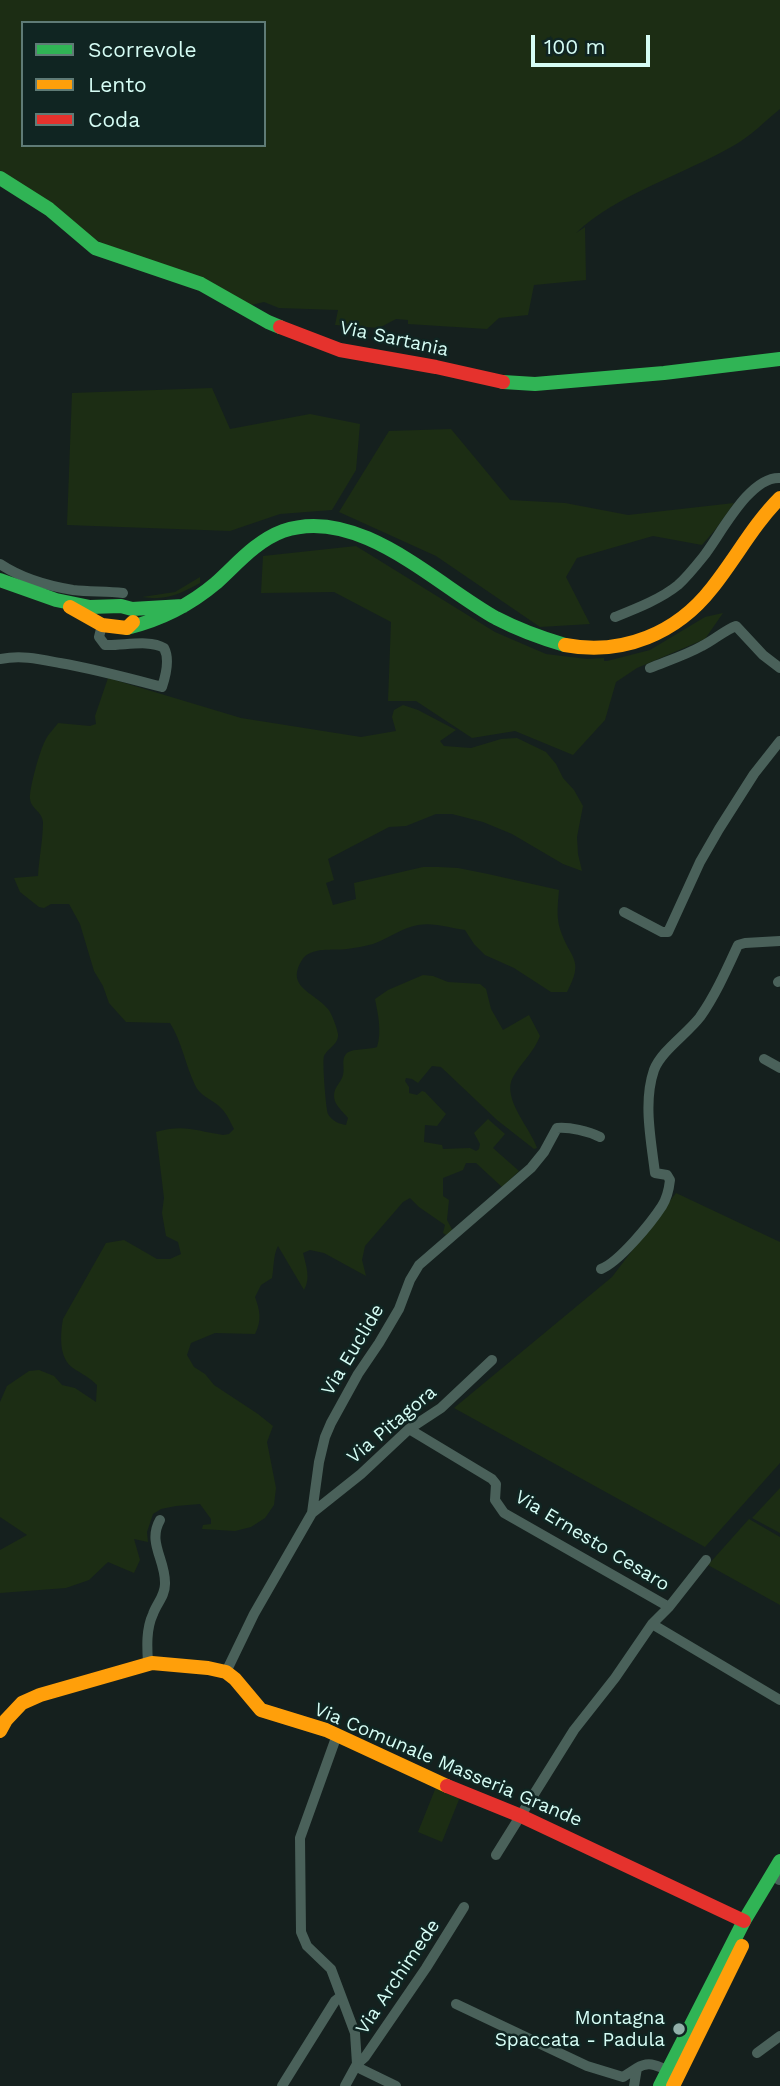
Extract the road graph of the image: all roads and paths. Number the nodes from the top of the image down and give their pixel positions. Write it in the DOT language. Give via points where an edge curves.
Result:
graph roads {
  1 [pos="0,178"];
  2 [pos="780,359"];
  3 [pos="780,478"];
  4 [pos="780,498"];
  5 [pos="0,564"];
  6 [pos="0,580"];
  7 [pos="56,600"];
  8 [pos="123,605"];
  9 [pos="184,606"];
  10 [pos="615,617"];
  11 [pos="720,621"];
  12 [pos="104,625"];
  13 [pos="736,626"];
  14 [pos="127,628"];
  15 [pos="0,659"];
  16 [pos="650,668"];
  17 [pos="780,668"];
  18 [pos="780,741"];
  19 [pos="624,912"];
  20 [pos="780,941"];
  21 [pos="764,1059"];
  22 [pos="780,1068"];
  23 [pos="600,1137"];
  24 [pos="601,1269"];
  25 [pos="492,1360"];
  26 [pos="409,1429"];
  27 [pos="312,1513"];
  28 [pos="160,1520"];
  29 [pos="706,1560"];
  30 [pos="669,1607"];
  31 [pos="652,1624"];
  32 [pos="149,1663"];
  33 [pos="226,1672"];
  34 [pos="780,1700"];
  35 [pos="0,1731"];
  36 [pos="337,1735"];
  37 [pos="521,1816"];
  38 [pos="496,1856"];
  39 [pos="780,1861"];
  40 [pos="780,1880"];
  41 [pos="464,1907"];
  42 [pos="744,1922"];
  43 [pos="340,1997"];
  44 [pos="456,2004"];
  45 [pos="780,2036"];
  46 [pos="757,2053"];
  47 [pos="357,2064"];
  48 [pos="637,2068"];
  49 [pos="667,2070"];
  50 [pos="282,2086"];
  51 [pos="345,2086"];
  52 [pos="396,2086"];
  53 [pos="634,2086"];
  54 [pos="660,2086"];
  55 [pos="673,2086"];
  1 -- 2 [label="street, Via Sartania" via="49,209 95,248 201,284 268,322 340,350 508,383 535,384"];
  3 -- 10 [label="street" via="766,480 735,510 704,556 675,587"];
  4 -- 9 [label="street" via="688,614 638,643 581,648 519,630 380,543 330,526 305,526 269,537"];
  5 -- 8 [label="street" via="56,586 105,591"];
  6 -- 7 [label="street"];
  7 -- 8 [label="street" via="90,607"];
  7 -- 12 [label="street"];
  8 -- 9 [label="street"];
  8 -- 12 [label="street" via="101,615"];
  8 -- 14 [label="street" via="133,622"];
  9 -- 14 [label="street" via="168,616"];
  11 -- 13 [label="street"];
  12 -- 14 [label="street"];
  12 -- 15 [label="street" via="99,637 105,645 160,645 167,659 162,687 31,657"];
  13 -- 16 [label="street"];
  13 -- 17 [label="street"];
  18 -- 19 [label="street" via="719,829 668,932"];
  20 -- 24 [label="street" via="738,945 702,1015 654,1068 650,1133 655,1173 670,1180 667,1195 653,1219 617,1259"];
  21 -- 22 [label="street"];
  23 -- 27 [label="street, Via Euclide" via="557,1128 531,1168 419,1265 399,1309 325,1437"];
  25 -- 26 [label="street, Via Pitagora" via="441,1408"];
  26 -- 27 [label="street, Via Pitagora"];
  26 -- 30 [label="street, Via Ernesto Cesaro" via="495,1482 495,1500 504,1513"];
  27 -- 33 [label="street, Via Euclide"];
  28 -- 32 [label="street" via="154,1534 166,1580 150,1622"];
  29 -- 30 [label="street"];
  30 -- 31 [label="street"];
  31 -- 34 [label="street"];
  31 -- 37 [label="street" via="566,1741"];
  32 -- 33 [label="street"];
  32 -- 35 [label="street" via="29,1698"];
  33 -- 36 [label="street, Via Comunale Masseria Grande" via="261,1710"];
  36 -- 37 [label="street, Via Comunale Masseria Grande"];
  36 -- 43 [label="street" via="300,1838 299,1893 303,1939 331,1969"];
  37 -- 38 [label="street"];
  37 -- 42 [label="street, Via Comunale Masseria Grande"];
  39 -- 42 [label="street"];
  40 -- 55 [label="street" via="752,1925"];
  41 -- 47 [label="street, Via Archimede"];
  42 -- 49 [label="street"];
  43 -- 47 [label="street" via="355,2033"];
  43 -- 50 [label="street"];
  44 -- 48 [label="street" via="587,2066 623,2077"];
  45 -- 46 [label="street"];
  47 -- 51 [label="street, Via Archimede"];
  47 -- 52 [label="street, Via Archimede"];
  48 -- 49 [label="street" via="649,2064"];
  48 -- 53 [label="street"];
  49 -- 54 [label="street"];
}
